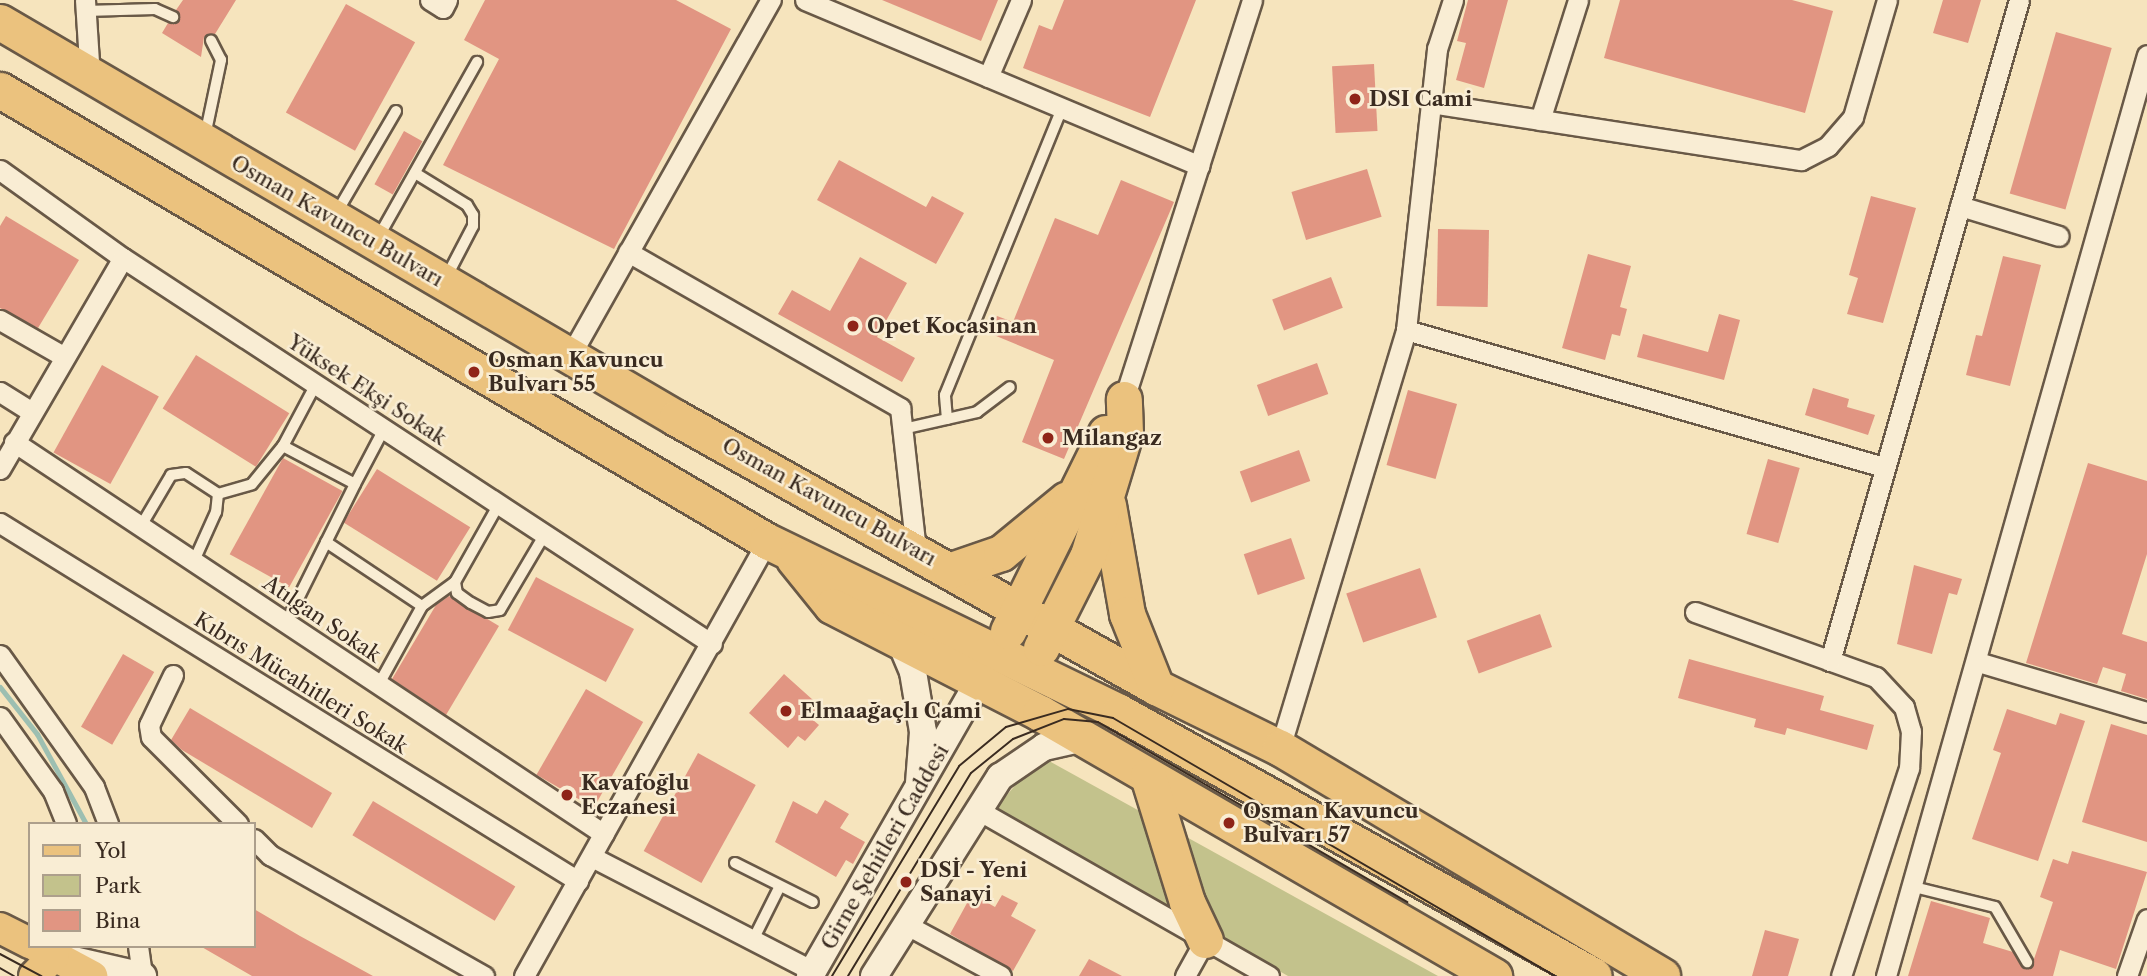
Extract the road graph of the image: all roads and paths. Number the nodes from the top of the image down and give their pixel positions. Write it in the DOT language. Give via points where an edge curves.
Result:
graph roads {
  1 [pos="67,0"];
  2 [pos="430,0"];
  3 [pos="447,0"];
  4 [pos="771,0"];
  5 [pos="805,0"];
  6 [pos="1021,0"];
  7 [pos="1252,0"];
  8 [pos="1452,0"];
  9 [pos="1578,0"];
  10 [pos="1887,0"];
  11 [pos="2019,0"];
  12 [pos="85,5"];
  13 [pos="834,6"];
  14 [pos="173,17"];
  15 [pos="0,22"];
  16 [pos="211,40"];
  17 [pos="2147,54"];
  18 [pos="477,62"];
  19 [pos="90,76"];
  20 [pos="988,77"];
  21 [pos="0,90"];
  22 [pos="1431,103"];
  23 [pos="396,111"];
  24 [pos="1059,116"];
  25 [pos="1540,120"];
  26 [pos="204,143"];
  27 [pos="1199,166"];
  28 [pos="0,170"];
  29 [pos="415,173"];
  30 [pos="1960,206"];
  31 [pos="333,218"];
  32 [pos="2059,236"];
  33 [pos="376,243"];
  34 [pos="628,253"];
  35 [pos="123,258"];
  36 [pos="444,283"];
  37 [pos="0,320"];
  38 [pos="1406,330"];
  39 [pos="62,356"];
  40 [pos="570,356"];
  41 [pos="316,384"];
  42 [pos="1010,387"];
  43 [pos="0,392"];
  44 [pos="1124,399"];
  45 [pos="30,411"];
  46 [pos="947,419"];
  47 [pos="384,429"];
  48 [pos="902,429"];
  49 [pos="15,442"];
  50 [pos="283,446"];
  51 [pos="1885,467"];
  52 [pos="0,469"];
  53 [pos="355,484"];
  54 [pos="1094,492"];
  55 [pos="218,494"];
  56 [pos="499,504"];
  57 [pos="0,523"];
  58 [pos="141,526"];
  59 [pos="545,534"];
  60 [pos="326,542"];
  61 [pos="778,547"];
  62 [pos="916,550"];
  63 [pos="194,561"];
  64 [pos="951,570"];
  65 [pos="455,582"];
  66 [pos="422,606"];
  67 [pos="1695,612"];
  68 [pos="1034,619"];
  69 [pos="286,622"];
  70 [pos="900,642"];
  71 [pos="712,644"];
  72 [pos="0,655"];
  73 [pos="1830,661"];
  74 [pos="1978,662"];
  75 [pos="987,667"];
  76 [pos="173,675"];
  77 [pos="379,684"];
  78 [pos="1025,687"];
  79 [pos="1156,687"];
  80 [pos="2147,712"];
  81 [pos="0,716"];
  82 [pos="1084,738"];
  83 [pos="1280,748"];
  84 [pos="1148,776"];
  85 [pos="918,794"];
  86 [pos="978,810"];
  87 [pos="65,822"];
  88 [pos="107,822"];
  89 [pos="236,822"];
  90 [pos="604,834"];
  91 [pos="256,841"];
  92 [pos="592,857"];
  93 [pos="734,863"];
  94 [pos="578,881"];
  95 [pos="780,886"];
  96 [pos="1914,887"];
  97 [pos="813,902"];
  98 [pos="2147,919"];
  99 [pos="905,924"];
  100 [pos="0,928"];
  101 [pos="753,940"];
  102 [pos="1205,940"];
  103 [pos="28,945"];
  104 [pos="138,948"];
  105 [pos="43,954"];
  106 [pos="2027,962"];
  107 [pos="811,973"];
  108 [pos="92,976"];
  109 [pos="142,976"];
  110 [pos="484,976"];
  111 [pos="524,976"];
  112 [pos="874,976"];
  113 [pos="1001,976"];
  114 [pos="1185,976"];
  115 [pos="1269,976"];
  116 [pos="1494,976"];
  117 [pos="1594,976"];
  118 [pos="1662,976"];
  119 [pos="1841,976"];
  120 [pos="1886,976"];
  121 [pos="2127,976"];
  1 -- 12 [label="street"];
  2 -- 3 [label="street" via="443,8"];
  4 -- 34 [label="street"];
  5 -- 13 [label="street"];
  6 -- 20 [label="street"];
  7 -- 27 [label="street"];
  8 -- 22 [label="street" via="1437,50"];
  9 -- 25 [label="street"];
  10 -- 25 [label="street" via="1853,117 1828,146 1801,160"];
  11 -- 30 [label="street"];
  12 -- 14 [label="lane" via="155,9"];
  12 -- 19 [label="street"];
  13 -- 20 [label="street"];
  15 -- 19 [label="highway, Osman Kavuncu Bulvarı"];
  16 -- 26 [label="lane" via="221,60"];
  17 -- 74 [label="street"];
  18 -- 29 [label="lane"];
  19 -- 26 [label="highway, Osman Kavuncu Bulvarı"];
  20 -- 27 [label="street"];
  21 -- 61 [label="highway"];
  22 -- 25 [label="street"];
  22 -- 38 [label="street"];
  23 -- 31 [label="lane"];
  24 -- 46 [label="lane" via="945,395"];
  26 -- 31 [label="highway, Osman Kavuncu Bulvarı"];
  27 -- 44 [label="street"];
  28 -- 35 [label="street, Yüksek Ekşi Sokak"];
  29 -- 33 [label="lane"];
  29 -- 36 [label="lane" via="467,205 473,215 473,226"];
  30 -- 32 [label="street"];
  30 -- 51 [label="street"];
  31 -- 33 [label="highway, Osman Kavuncu Bulvarı"];
  33 -- 36 [label="highway, Osman Kavuncu Bulvarı"];
  34 -- 40 [label="street"];
  34 -- 48 [label="street" via="900,408"];
  35 -- 39 [label="street"];
  35 -- 41 [label="street, Yüksek Ekşi Sokak"];
  36 -- 40 [label="highway, Osman Kavuncu Bulvarı"];
  37 -- 39 [label="street"];
  38 -- 51 [label="street"];
  38 -- 83 [label="street"];
  39 -- 45 [label="street"];
  40 -- 62 [label="highway, Osman Kavuncu Bulvarı"];
  41 -- 47 [label="street, Yüksek Ekşi Sokak"];
  41 -- 50 [label="lane"];
  42 -- 46 [label="lane" via="978,412"];
  43 -- 45 [label="street"];
  44 -- 54 [label="highway" via="1125,433"];
  45 -- 49 [label="street"];
  46 -- 48 [label="lane"];
  47 -- 53 [label="lane"];
  47 -- 56 [label="street, Yüksek Ekşi Sokak"];
  48 -- 62 [label="street"];
  49 -- 52 [label="street"];
  49 -- 58 [label="street, Atılgan Sokak"];
  50 -- 53 [label="lane"];
  50 -- 55 [label="lane" via="252,484"];
  51 -- 73 [label="street"];
  53 -- 60 [label="lane"];
  54 -- 64 [label="highway" via="1001,553"];
  54 -- 68 [label="highway" via="1087,555"];
  54 -- 79 [label="highway" via="1127,614"];
  55 -- 58 [label="lane" via="186,473 171,475"];
  55 -- 63 [label="lane" via="216,512"];
  56 -- 59 [label="street, Yüksek Ekşi Sokak"];
  56 -- 65 [label="lane"];
  57 -- 94 [label="street, Kıbrıs Mücahitleri Sokak"];
  58 -- 63 [label="street, Atılgan Sokak"];
  59 -- 65 [label="lane" via="496,612 457,593"];
  59 -- 71 [label="street, Yüksek Ekşi Sokak"];
  60 -- 66 [label="lane"];
  60 -- 69 [label="lane"];
  61 -- 70 [label="highway" via="832,606"];
  61 -- 71 [label="street"];
  61 -- 75 [label="highway"];
  62 -- 64 [label="highway, Osman Kavuncu Bulvarı"];
  63 -- 69 [label="street, Atılgan Sokak"];
  64 -- 68 [label="highway, Osman Kavuncu Bulvarı"];
  65 -- 66 [label="lane"];
  66 -- 77 [label="lane"];
  67 -- 73 [label="street"];
  68 -- 75 [label="highway"];
  68 -- 78 [label="highway"];
  68 -- 79 [label="highway, Osman Kavuncu Bulvarı"];
  69 -- 77 [label="street, Atılgan Sokak"];
  70 -- 75 [label="highway"];
  70 -- 85 [label="street" via="913,672 923,732"];
  71 -- 90 [label="street"];
  72 -- 88 [label="street" via="94,787"];
  73 -- 119 [label="street" via="1892,688 1909,719 1912,743 1909,768"];
  74 -- 80 [label="street"];
  74 -- 96 [label="street"];
  75 -- 78 [label="highway"];
  75 -- 85 [label="street, Girne Şehitleri Caddesi"];
  76 -- 89 [label="street" via="149,725 151,737"];
  77 -- 90 [label="street, Atılgan Sokak"];
  78 -- 82 [label="highway"];
  78 -- 117 [label="highway" via="1119,712"];
  79 -- 83 [label="highway, Osman Kavuncu Bulvarı"];
  81 -- 87 [label="street" via="53,791"];
  82 -- 84 [label="highway"];
  82 -- 86 [label="street" via="1044,747 1000,776"];
  83 -- 118 [label="highway, Osman Kavuncu Bulvarı"];
  84 -- 102 [label="highway" via="1187,902"];
  84 -- 116 [label="highway"];
  85 -- 107 [label="street, Girne Şehitleri Caddesi"];
  86 -- 99 [label="street"];
  86 -- 102 [label="street"];
  90 -- 92 [label="street"];
  91 -- 110 [label="street" via="270,855"];
  92 -- 94 [label="street"];
  92 -- 101 [label="street"];
  93 -- 95 [label="lane"];
  94 -- 111 [label="street"];
  95 -- 97 [label="lane"];
  95 -- 101 [label="lane"];
  96 -- 106 [label="lane" via="1995,907"];
  96 -- 120 [label="street"];
  98 -- 121 [label="street"];
  99 -- 112 [label="street"];
  99 -- 113 [label="street"];
  100 -- 103 [label="main road"];
  101 -- 107 [label="street"];
  102 -- 114 [label="street"];
  102 -- 115 [label="street"];
  104 -- 109 [label="street"];
  105 -- 108 [label="main road"];
  105 -- 109 [label="street"];
}
